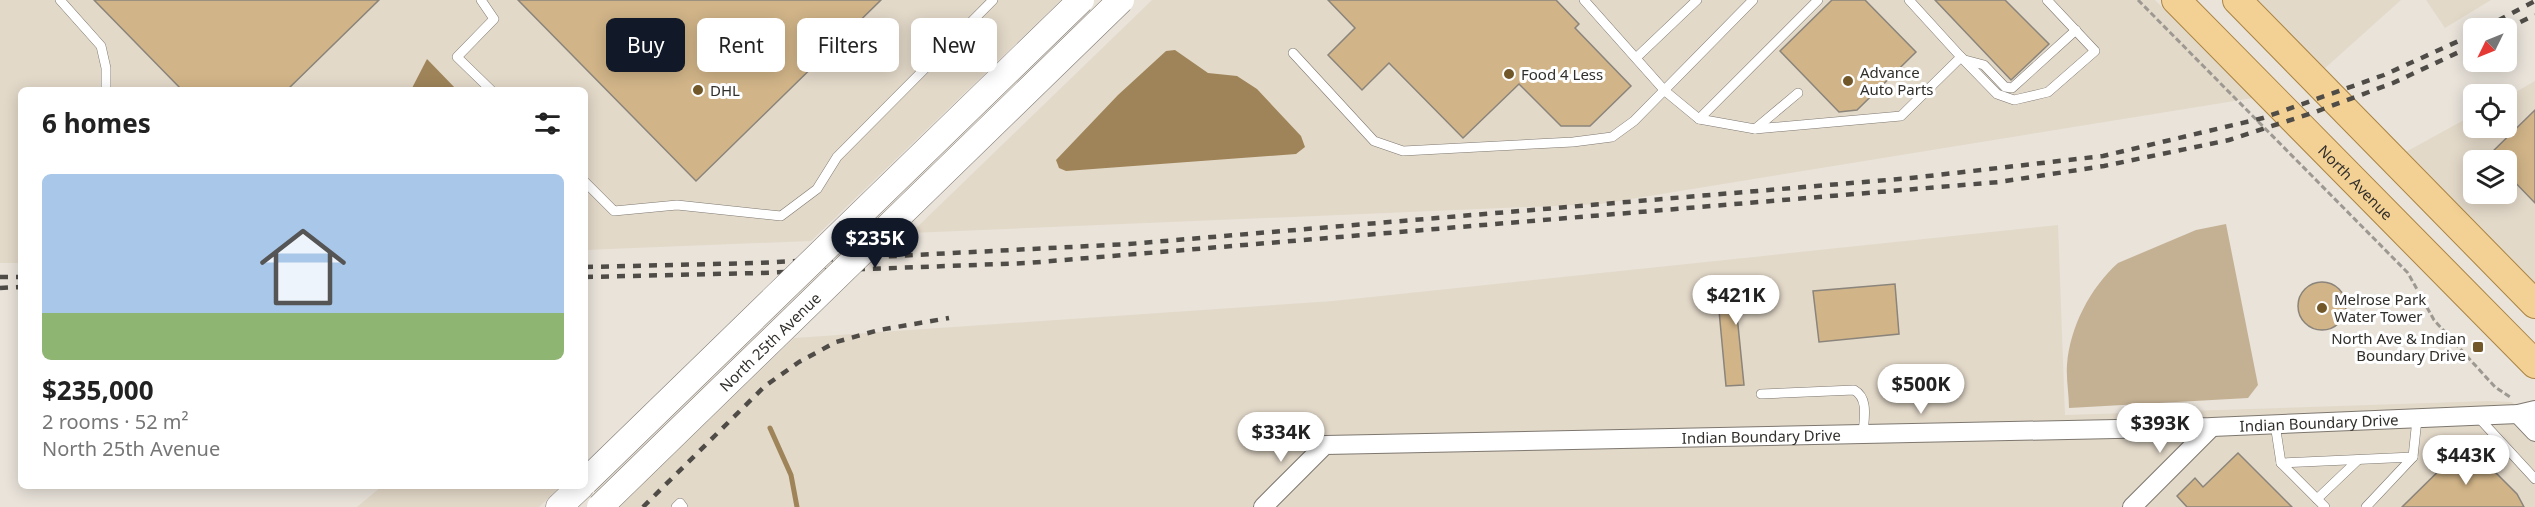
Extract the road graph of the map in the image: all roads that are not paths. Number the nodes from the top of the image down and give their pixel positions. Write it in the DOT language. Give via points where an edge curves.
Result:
graph roads {
  1 [pos="60,0"];
  2 [pos="481,0"];
  3 [pos="993,0"];
  4 [pos="1081,0"];
  5 [pos="1121,0"];
  6 [pos="1584,0"];
  7 [pos="1697,0"];
  8 [pos="1753,0"];
  9 [pos="1818,0"];
  10 [pos="2047,0"];
  11 [pos="2176,0"];
  12 [pos="2237,0"];
  13 [pos="1912,1"];
  14 [pos="2076,30"];
  15 [pos="1293,53"];
  16 [pos="1637,57"];
  17 [pos="1962,58"];
  18 [pos="106,87"];
  19 [pos="487,87"];
  20 [pos="1665,91"];
  21 [pos="1798,93"];
  22 [pos="1698,119"];
  23 [pos="1755,129"];
  24 [pos="588,185"];
  25 [pos="2535,304"];
  26 [pos="2535,364"];
  27 [pos="1761,394"];
  28 [pos="2527,412"];
  29 [pos="2477,416"];
  30 [pos="2416,419"];
  31 [pos="2275,424"];
  32 [pos="2212,427"];
  33 [pos="2535,432"];
  34 [pos="1863,434"];
  35 [pos="2414,457"];
  36 [pos="2358,460"];
  37 [pos="2281,463"];
  38 [pos="588,479"];
  39 [pos="2535,479"];
  40 [pos="578,489"];
  41 [pos="2317,499"];
  42 [pos="559,507"];
  43 [pos="600,507"];
  44 [pos="676,507"];
  45 [pos="683,507"];
  46 [pos="1263,507"];
  47 [pos="2132,507"];
  48 [pos="2325,507"];
  49 [pos="2366,507"];
  1 -- 18 [label="lane" via="101,46"];
  2 -- 19 [label="lane" via="494,19 457,57"];
  3 -- 24 [label="lane" via="837,157 818,189 781,216 676,205 614,211"];
  4 -- 38 [label="main road, North 25th Avenue, bridge"];
  5 -- 43 [label="main road, North 25th Avenue, bridge"];
  6 -- 16 [label="lane"];
  7 -- 16 [label="lane"];
  8 -- 20 [label="lane"];
  9 -- 22 [label="lane"];
  10 -- 14 [label="lane"];
  11 -- 26 [label="main road, North Avenue"];
  12 -- 25 [label="main road"];
  13 -- 17 [label="lane"];
  14 -- 17 [label="lane" via="2012,88 2006,87 1984,65"];
  14 -- 17 [label="lane" via="2095,51 2048,93 2014,100 1996,94"];
  15 -- 20 [label="lane" via="1374,141 1403,150 1573,142 1611,136 1634,121"];
  16 -- 20 [label="lane"];
  17 -- 23 [label="lane" via="1900,116"];
  20 -- 22 [label="lane"];
  21 -- 23 [label="lane"];
  22 -- 23 [label="lane"];
  27 -- 34 [label="lane" via="1854,390 1864,400"];
  28 -- 29 [label="street, Indian Boundary Drive"];
  28 -- 33 [label="street"];
  29 -- 30 [label="street, Indian Boundary Drive"];
  29 -- 39 [label="lane"];
  30 -- 31 [label="street, Indian Boundary Drive"];
  30 -- 35 [label="lane"];
  31 -- 32 [label="street, Indian Boundary Drive"];
  31 -- 37 [label="lane"];
  32 -- 34 [label="street, Indian Boundary Drive"];
  32 -- 47 [label="street"];
  34 -- 46 [label="street, Indian Boundary Drive" via="1325,445"];
  35 -- 36 [label="lane"];
  35 -- 49 [label="lane"];
  36 -- 37 [label="lane"];
  36 -- 41 [label="lane"];
  37 -- 41 [label="lane"];
  40 -- 42 [label="main road"];
  41 -- 48 [label="lane"];
  44 -- 45 [label="lane" via="680,503"];
}
